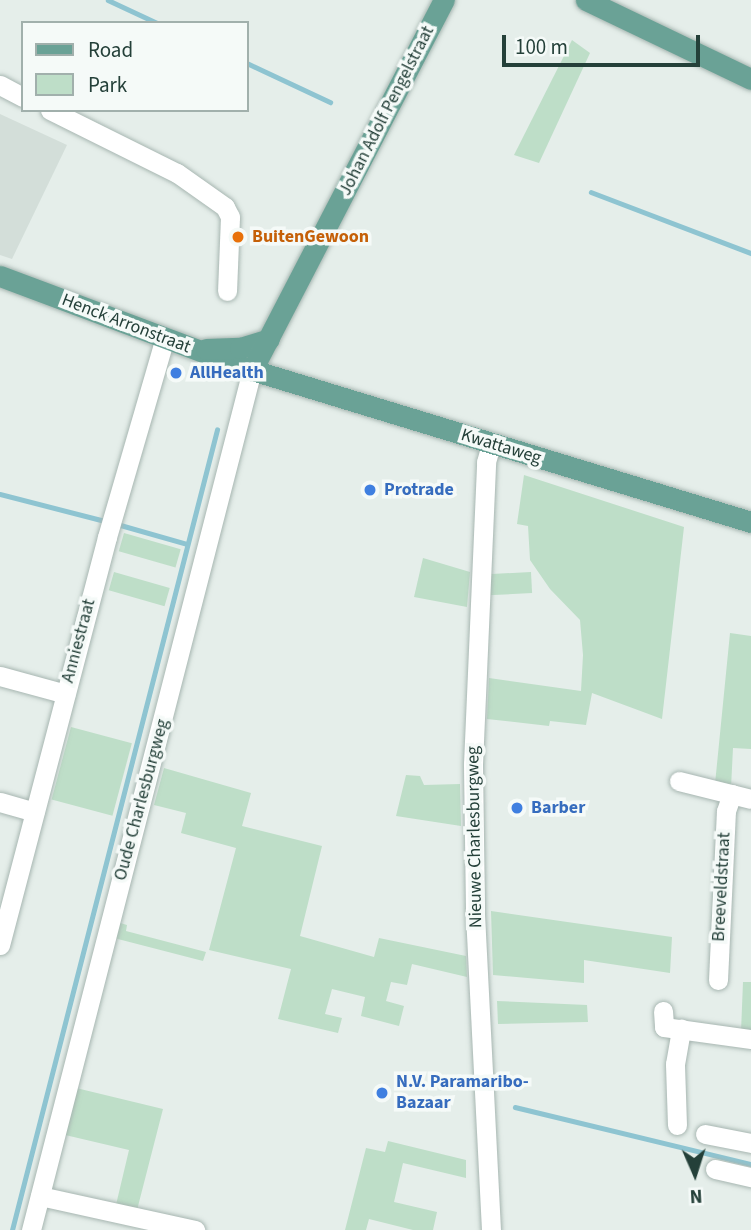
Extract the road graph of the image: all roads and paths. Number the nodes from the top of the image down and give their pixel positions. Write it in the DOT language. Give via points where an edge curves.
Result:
graph roads {
  1 [pos="444,0"];
  2 [pos="586,0"];
  3 [pos="751,79"];
  4 [pos="0,85"];
  5 [pos="21,96"];
  6 [pos="54,112"];
  7 [pos="0,276"];
  8 [pos="227,291"];
  9 [pos="165,338"];
  10 [pos="269,339"];
  11 [pos="190,348"];
  12 [pos="252,370"];
  13 [pos="491,444"];
  14 [pos="751,522"];
  15 [pos="0,676"];
  16 [pos="65,694"];
  17 [pos="679,781"];
  18 [pos="742,797"];
  19 [pos="0,802"];
  20 [pos="35,811"];
  21 [pos="0,945"];
  22 [pos="718,980"];
  23 [pos="663,1011"];
  24 [pos="681,1029"];
  25 [pos="751,1038"];
  26 [pos="677,1125"];
  27 [pos="705,1134"];
  28 [pos="751,1143"];
  29 [pos="715,1169"];
  30 [pos="751,1177"];
  31 [pos="40,1196"];
  32 [pos="32,1230"];
  33 [pos="195,1230"];
  34 [pos="491,1230"];
  1 -- 10 [label="main road, Johan Adolf Pengelstraat"];
  2 -- 3 [label="main road"];
  4 -- 5 [label="street"];
  6 -- 8 [label="street" via="177,173 225,207 230,217"];
  7 -- 9 [label="main road, Henck Arronstraat"];
  9 -- 11 [label="main road, Henck Arronstraat"];
  9 -- 16 [label="street, Anniestraat"];
  10 -- 11 [label="main road" via="240,348"];
  10 -- 12 [label="main road, Johan Adolf Pengelstraat"];
  11 -- 12 [label="main road, Henck Arronstraat"];
  12 -- 13 [label="main road, Kwattaweg"];
  12 -- 31 [label="street, Oude Charlesburgweg"];
  13 -- 14 [label="main road, Kwattaweg"];
  13 -- 34 [label="street, Nieuwe Charlesburgweg" via="486,462 473,764 475,909"];
  15 -- 16 [label="street"];
  16 -- 20 [label="street, Anniestraat"];
  17 -- 18 [label="street"];
  18 -- 22 [label="street, Breeveldstraat" via="726,811"];
  19 -- 20 [label="street"];
  20 -- 21 [label="street, Anniestraat"];
  23 -- 24 [label="street" via="664,1027"];
  24 -- 25 [label="street"];
  24 -- 26 [label="street" via="675,1064"];
  27 -- 28 [label="street"];
  29 -- 30 [label="street"];
  31 -- 32 [label="street, Oude Charlesburgweg"];
  31 -- 33 [label="street"];
}
